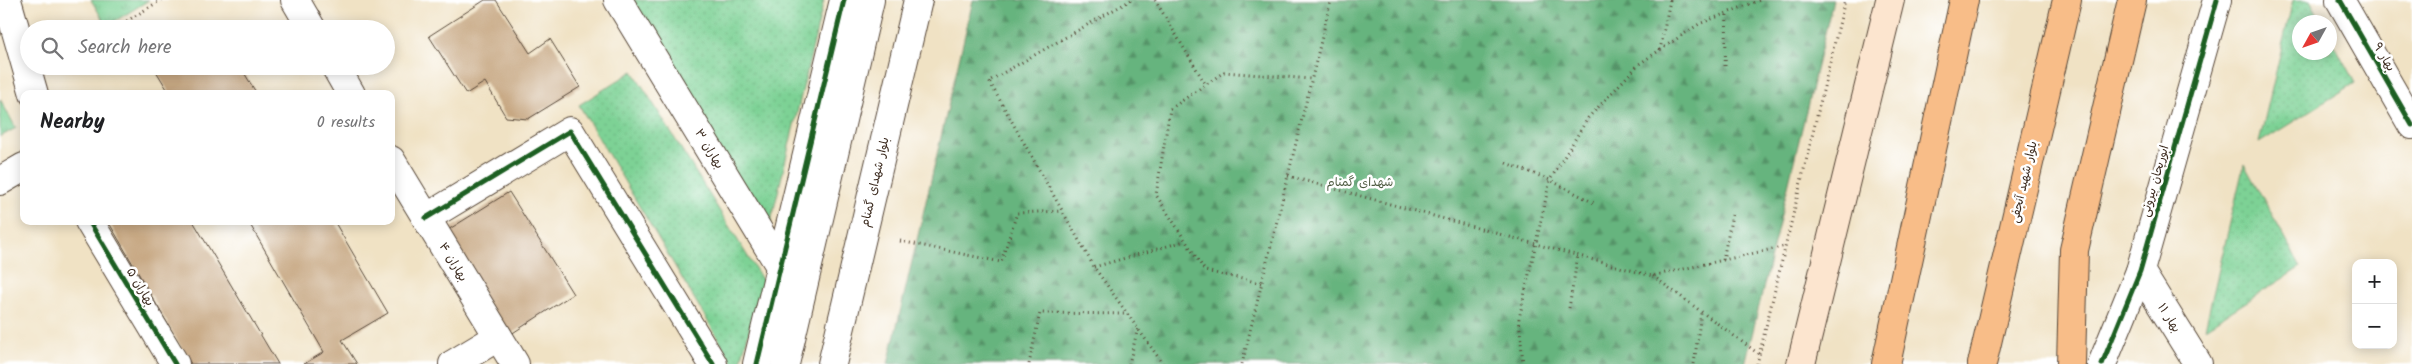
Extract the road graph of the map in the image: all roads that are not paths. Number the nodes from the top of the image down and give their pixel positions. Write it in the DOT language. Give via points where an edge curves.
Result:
graph roads {
  1 [pos="7,0"];
  2 [pos="295,0"];
  3 [pos="618,0"];
  4 [pos="844,0"];
  5 [pos="870,0"];
  6 [pos="918,0"];
  7 [pos="1890,0"];
  8 [pos="1964,0"];
  9 [pos="2067,0"];
  10 [pos="2132,0"];
  11 [pos="2217,0"];
  12 [pos="2340,0"];
  13 [pos="307,20"];
  14 [pos="20,45"];
  15 [pos="29,75"];
  16 [pos="340,75"];
  17 [pos="33,90"];
  18 [pos="350,90"];
  19 [pos="2412,124"];
  20 [pos="395,167"];
  21 [pos="20,169"];
  22 [pos="0,181"];
  23 [pos="426,218"];
  24 [pos="91,225"];
  25 [pos="781,267"];
  26 [pos="2140,271"];
  27 [pos="800,299"];
  28 [pos="498,336"];
  29 [pos="175,364"];
  30 [pos="453,364"];
  31 [pos="515,364"];
  32 [pos="713,364"];
  33 [pos="757,364"];
  34 [pos="785,364"];
  35 [pos="832,364"];
  36 [pos="1801,364"];
  37 [pos="1886,364"];
  38 [pos="1982,364"];
  39 [pos="2071,364"];
  40 [pos="2102,364"];
  41 [pos="2198,364"];
  1 -- 14 [label="street"];
  2 -- 13 [label="street"];
  3 -- 25 [label="street, بهاران ۳"];
  4 -- 25 [label="street"];
  5 -- 27 [label="street"];
  6 -- 35 [label="street, بلوار شهدای گمنام"];
  7 -- 36 [label="main road"];
  8 -- 37 [label="main road"];
  9 -- 38 [label="main road, بلوار شهید آنجفی"];
  10 -- 39 [label="main road" via="2074,250"];
  11 -- 26 [label="street, ابوریحان بیرونی"];
  12 -- 19 [label="street, بهار ۹"];
  15 -- 17 [label="street"];
  16 -- 18 [label="street"];
  20 -- 23 [label="street, بهاران ۴"];
  21 -- 22 [label="street"];
  23 -- 28 [label="street, بهاران ۴"];
  23 -- 32 [label="street" via="570,131"];
  24 -- 29 [label="street, بهاران ۵"];
  25 -- 27 [label="street, بهاران ۳"];
  25 -- 33 [label="street"];
  26 -- 40 [label="street, ابوریحان بیرونی"];
  26 -- 41 [label="street, بهار ۱۱"];
  27 -- 34 [label="street"];
  28 -- 30 [label="street"];
  28 -- 31 [label="street, بهاران ۴"];
}
